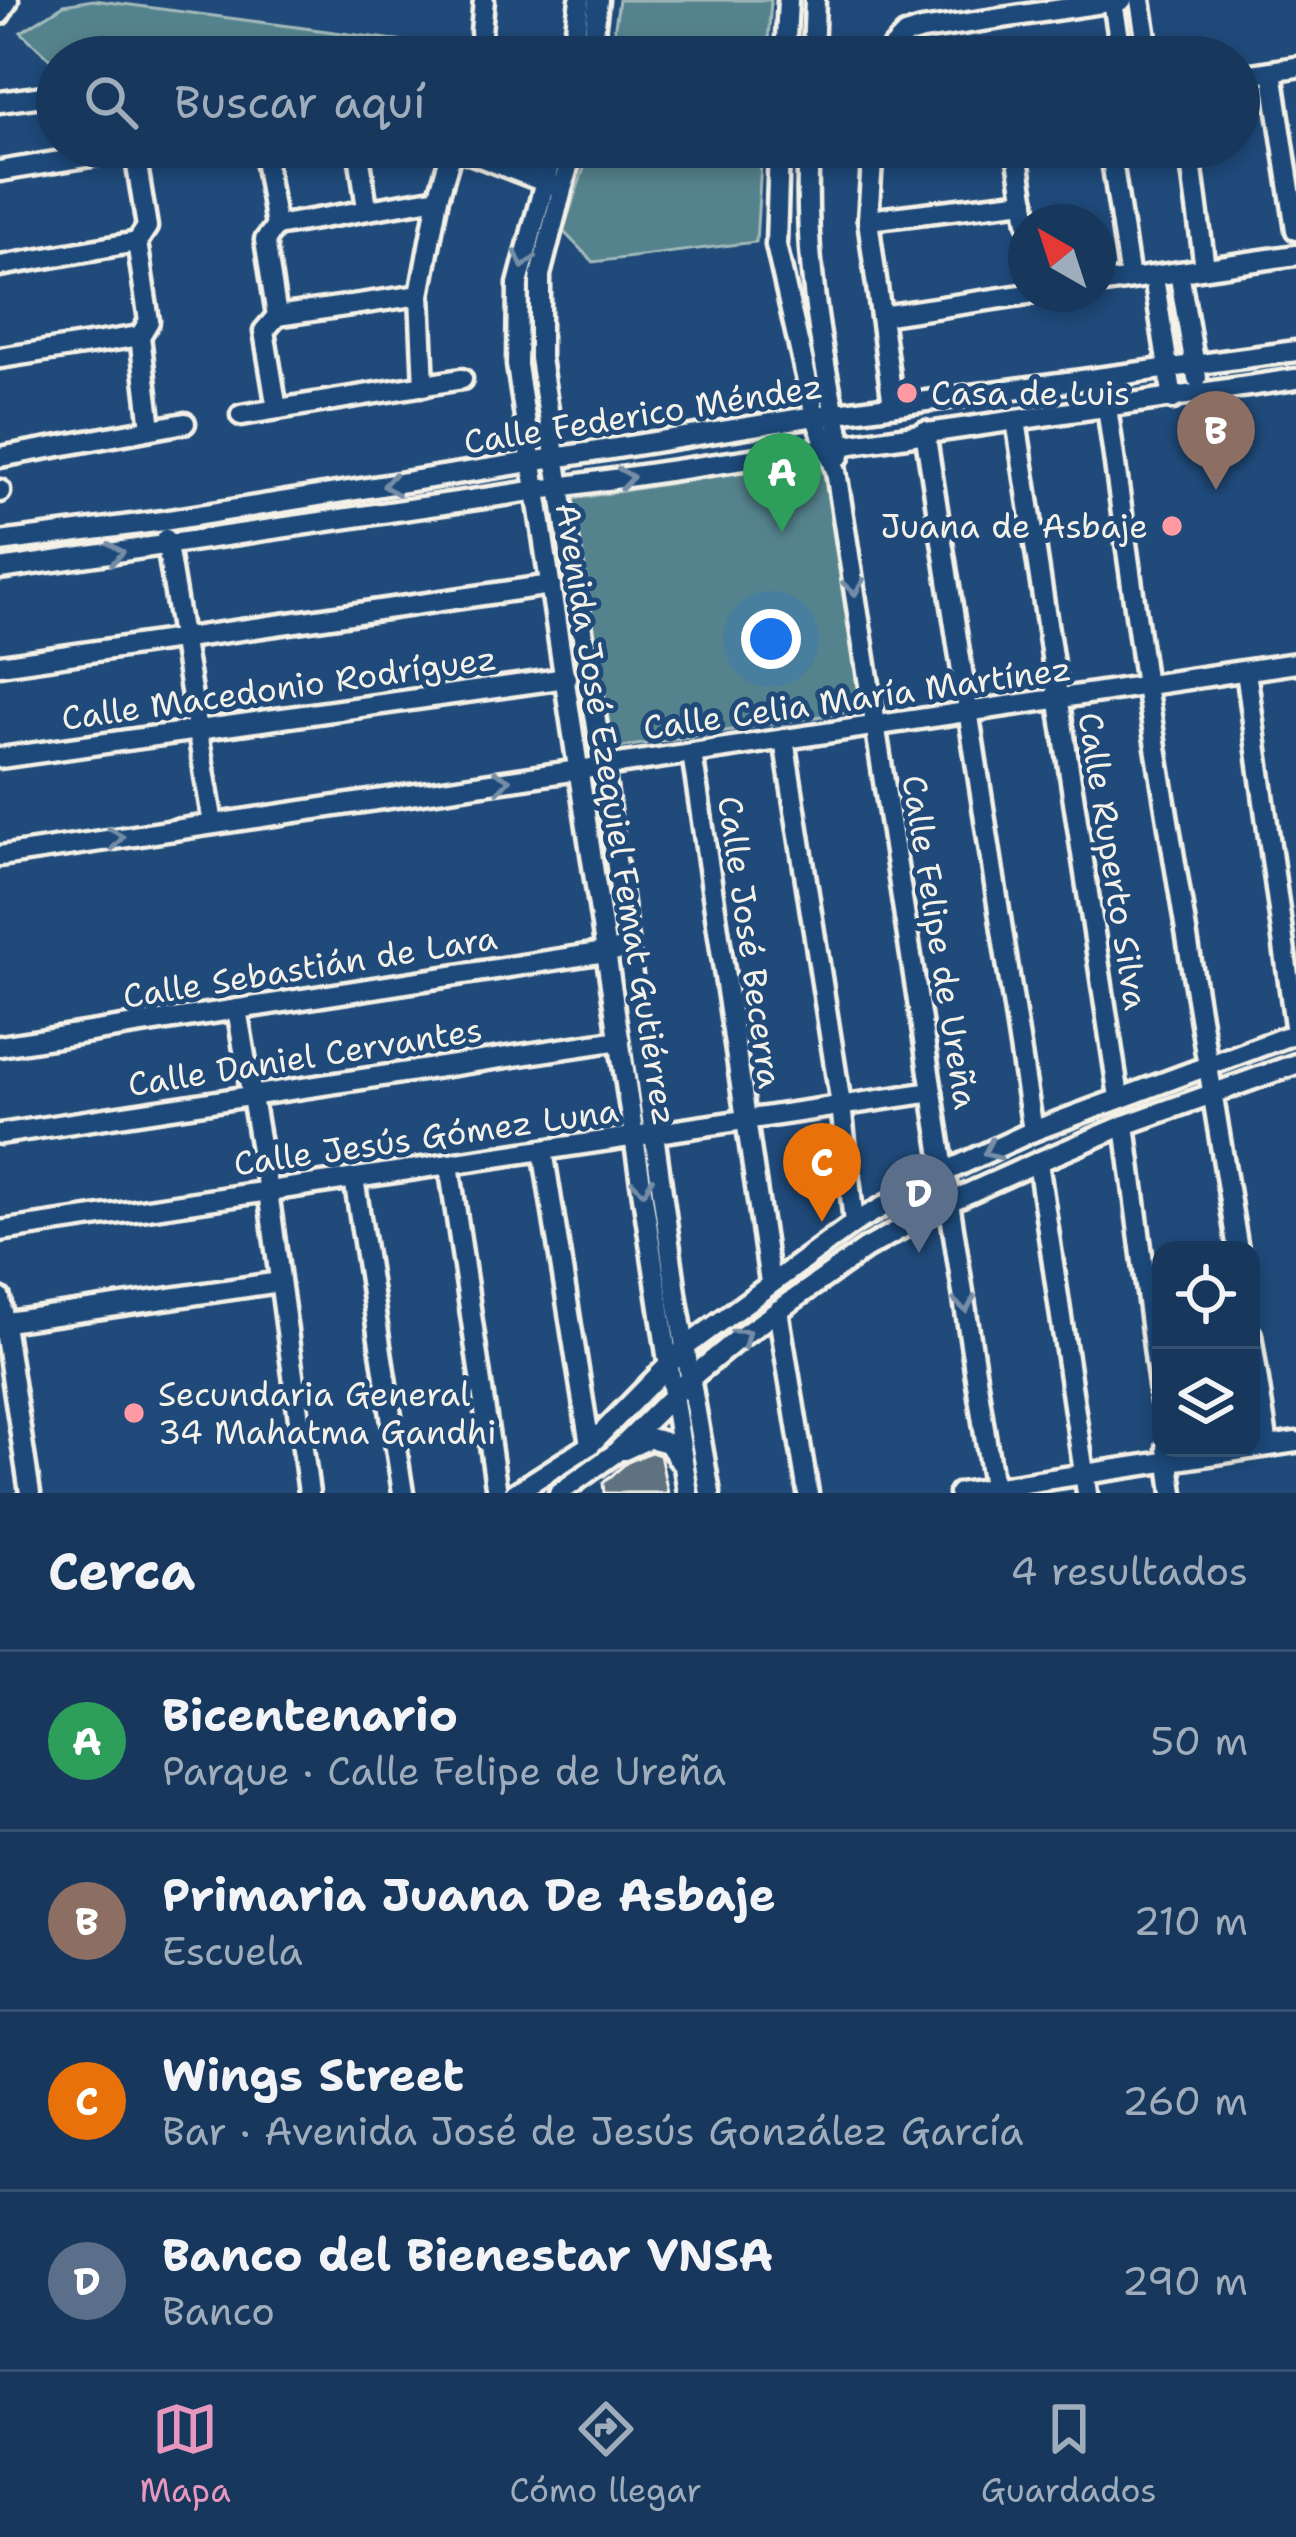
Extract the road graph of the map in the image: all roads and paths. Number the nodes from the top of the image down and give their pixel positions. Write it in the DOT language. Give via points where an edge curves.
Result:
graph roads {
  1 [pos="8,0"];
  2 [pos="484,0"];
  3 [pos="580,0"];
  4 [pos="598,0"];
  5 [pos="788,0"];
  6 [pos="814,0"];
  7 [pos="1140,0"];
  8 [pos="1118,1"];
  9 [pos="0,14"];
  10 [pos="481,32"];
  11 [pos="575,36"];
  12 [pos="594,36"];
  13 [pos="786,36"];
  14 [pos="813,36"];
  15 [pos="903,36"];
  16 [pos="1120,36"];
  17 [pos="1146,36"];
  18 [pos="1296,68"];
  19 [pos="1272,71"];
  20 [pos="1260,73"];
  21 [pos="36,97"];
  22 [pos="0,102"];
  23 [pos="1291,160"];
  24 [pos="36,165"];
  25 [pos="137,168"];
  26 [pos="266,168"];
  27 [pos="361,168"];
  28 [pos="447,168"];
  29 [pos="508,168"];
  30 [pos="553,168"];
  31 [pos="561,168"];
  32 [pos="778,168"];
  33 [pos="807,168"];
  34 [pos="872,168"];
  35 [pos="1019,168"];
  36 [pos="1113,168"];
  37 [pos="1192,168"];
  38 [pos="0,171"];
  39 [pos="552,185"];
  40 [pos="438,197"];
  41 [pos="1024,201"];
  42 [pos="1025,204"];
  43 [pos="368,208"];
  44 [pos="868,220"];
  45 [pos="276,226"];
  46 [pos="1296,230"];
  47 [pos="136,242"];
  48 [pos="1296,255"];
  49 [pos="0,266"];
  50 [pos="1205,268"];
  51 [pos="1179,272"];
  52 [pos="1154,277"];
  53 [pos="1130,279"];
  54 [pos="1116,281"];
  55 [pos="420,295"];
  56 [pos="1008,297"];
  57 [pos="277,316"];
  58 [pos="881,316"];
  59 [pos="140,336"];
  60 [pos="1296,351"];
  61 [pos="0,358"];
  62 [pos="1195,367"];
  63 [pos="1168,369"];
  64 [pos="462,379"];
  65 [pos="1296,379"];
  66 [pos="424,386"];
  67 [pos="1200,395"];
  68 [pos="1173,399"];
  69 [pos="893,405"];
  70 [pos="1107,407"];
  71 [pos="278,409"];
  72 [pos="825,414"];
  73 [pos="241,415"];
  74 [pos="1016,420"];
  75 [pos="185,423"];
  76 [pos="152,428"];
  77 [pos="925,431"];
  78 [pos="833,446"];
  79 [pos="0,457"];
  80 [pos="555,460"];
  81 [pos="532,463"];
  82 [pos="560,489"];
  83 [pos="536,493"];
  84 [pos="163,521"];
  85 [pos="0,542"];
  86 [pos="167,546"];
  87 [pos="0,569"];
  88 [pos="551,585"];
  89 [pos="182,639"];
  90 [pos="1296,663"];
  91 [pos="0,665"];
  92 [pos="1246,671"];
  93 [pos="566,678"];
  94 [pos="1146,686"];
  95 [pos="1058,699"];
  96 [pos="968,712"];
  97 [pos="876,726"];
  98 [pos="197,730"];
  99 [pos="784,740"];
  100 [pos="692,753"];
  101 [pos="0,758"];
  102 [pos="603,766"];
  103 [pos="581,770"];
  104 [pos="213,824"];
  105 [pos="0,856"];
  106 [pos="630,948"];
  107 [pos="608,951"];
  108 [pos="237,1009"];
  109 [pos="1296,1033"];
  110 [pos="620,1040"];
  111 [pos="0,1046"];
  112 [pos="1208,1064"];
  113 [pos="1296,1064"];
  114 [pos="1214,1091"];
  115 [pos="932,1092"];
  116 [pos="254,1096"];
  117 [pos="1119,1097"];
  118 [pos="841,1106"];
  119 [pos="746,1120"];
  120 [pos="1126,1125"];
  121 [pos="1033,1131"];
  122 [pos="657,1133"];
  123 [pos="0,1134"];
  124 [pos="636,1136"];
  125 [pos="544,1150"];
  126 [pos="1038,1162"];
  127 [pos="448,1164"];
  128 [pos="945,1172"];
  129 [pos="354,1178"];
  130 [pos="268,1191"];
  131 [pos="950,1202"];
  132 [pos="854,1223"];
  133 [pos="0,1231"];
  134 [pos="1237,1241"];
  135 [pos="280,1282"];
  136 [pos="770,1282"];
  137 [pos="0,1298"];
  138 [pos="677,1300"];
  139 [pos="778,1310"];
  140 [pos="2,1322"];
  141 [pos="716,1323"];
  142 [pos="687,1346"];
  143 [pos="1155,1349"];
  144 [pos="1253,1349"];
  145 [pos="668,1364"];
  146 [pos="692,1376"];
  147 [pos="671,1396"];
  148 [pos="9,1417"];
  149 [pos="1296,1442"];
  150 [pos="590,1445"];
  151 [pos="1268,1446"];
  152 [pos="1260,1447"];
  153 [pos="614,1454"];
  154 [pos="1162,1457"];
  155 [pos="1168,1457"];
  156 [pos="685,1470"];
  157 [pos="590,1472"];
  158 [pos="1086,1484"];
  159 [pos="994,1490"];
  160 [pos="30,1493"];
  161 [pos="309,1493"];
  162 [pos="404,1493"];
  163 [pos="497,1493"];
  164 [pos="515,1493"];
  165 [pos="559,1493"];
  166 [pos="592,1493"];
  167 [pos="688,1493"];
  168 [pos="710,1493"];
  169 [pos="808,1493"];
  170 [pos="959,1493"];
  171 [pos="1173,1493"];
  1 -- 9 [label="street"];
  2 -- 10 [label="street"];
  3 -- 11 [label="street"];
  4 -- 12 [label="street"];
  5 -- 13 [label="street"];
  6 -- 14 [label="street"];
  7 -- 17 [label="street"];
  8 -- 15 [label="street"];
  8 -- 16 [label="street"];
  18 -- 19 [label="street"];
  19 -- 20 [label="street"];
  19 -- 23 [label="street"];
  21 -- 22 [label="street"];
  23 -- 46 [label="street"];
  24 -- 38 [label="street"];
  25 -- 47 [label="street" via="147,227"];
  26 -- 45 [label="street"];
  27 -- 43 [label="street"];
  28 -- 40 [label="street"];
  29 -- 39 [label="street"];
  30 -- 39 [label="street, Avenida José Ezequiel Femat Gutiérrez"];
  31 -- 39 [label="street, Avenida José Ezequiel Femat Gutiérrez"];
  32 -- 72 [label="street, Calle Felipe de Ureña" via="776,245"];
  33 -- 72 [label="street, Calle Felipe de Ureña"];
  34 -- 44 [label="street"];
  35 -- 41 [label="street"];
  36 -- 53 [label="street"];
  37 -- 50 [label="street"];
  39 -- 80 [label="street, Avenida José Ezequiel Femat Gutiérrez" via="539,275 540,358"];
  39 -- 81 [label="street, Avenida José Ezequiel Femat Gutiérrez, one-way" via="518,284 517,365"];
  40 -- 43 [label="street"];
  40 -- 55 [label="street"];
  41 -- 42 [label="street"];
  41 -- 44 [label="street"];
  43 -- 45 [label="street"];
  44 -- 58 [label="street"];
  45 -- 57 [label="street" via="265,240"];
  47 -- 49 [label="street"];
  47 -- 59 [label="street" via="148,321"];
  48 -- 50 [label="street"];
  50 -- 51 [label="street"];
  51 -- 52 [label="street"];
  51 -- 62 [label="street"];
  52 -- 53 [label="street"];
  52 -- 63 [label="street"];
  53 -- 54 [label="street"];
  55 -- 57 [label="street"];
  55 -- 66 [label="street"];
  56 -- 58 [label="street"];
  57 -- 71 [label="street" via="264,331"];
  58 -- 69 [label="street"];
  59 -- 61 [label="street"];
  59 -- 76 [label="street"];
  60 -- 62 [label="street, Calle Federico Méndez"];
  62 -- 63 [label="street, Calle Federico Méndez"];
  62 -- 67 [label="street"];
  63 -- 68 [label="street"];
  63 -- 69 [label="street, Calle Federico Méndez"];
  64 -- 66 [label="street"];
  65 -- 67 [label="street, Calle Federico Méndez"];
  66 -- 71 [label="street"];
  67 -- 68 [label="street, Calle Federico Méndez"];
  68 -- 70 [label="street, Calle Federico Méndez"];
  69 -- 72 [label="street, Calle Federico Méndez"];
  70 -- 74 [label="street, Calle Federico Méndez"];
  70 -- 94 [label="street"];
  71 -- 73 [label="street"];
  72 -- 78 [label="street, Calle Felipe de Ureña"];
  72 -- 80 [label="street, Calle Federico Méndez"];
  74 -- 77 [label="street, Calle Federico Méndez"];
  74 -- 95 [label="street, Calle Ruperto Silva"];
  75 -- 76 [label="street"];
  76 -- 79 [label="street"];
  77 -- 78 [label="street, Calle Federico Méndez"];
  77 -- 96 [label="street"];
  82 -- 78 [label="street, Calle Federico Méndez, one-way"];
  78 -- 97 [label="street, Calle Felipe de Ureña, one-way"];
  80 -- 81 [label="street, Calle Federico Méndez"];
  80 -- 82 [label="street, Avenida José Ezequiel Femat Gutiérrez"];
  81 -- 83 [label="street, Avenida José Ezequiel Femat Gutiérrez"];
  81 -- 84 [label="street, Calle Federico Méndez, one-way"];
  82 -- 83 [label="street, Calle Federico Méndez"];
  82 -- 102 [label="street, Avenida José Ezequiel Femat Gutiérrez"];
  83 -- 86 [label="street, Calle Federico Méndez"];
  83 -- 88 [label="street, Avenida José Ezequiel Femat Gutiérrez"];
  84 -- 85 [label="street, Calle Federico Méndez"];
  84 -- 86 [label="street"];
  87 -- 86 [label="street, Calle Federico Méndez, one-way"];
  86 -- 89 [label="street"];
  88 -- 89 [label="street"];
  88 -- 93 [label="street, Avenida José Ezequiel Femat Gutiérrez"];
  89 -- 91 [label="street"];
  89 -- 98 [label="street"];
  90 -- 92 [label="street, Calle Celia María Martínez"];
  92 -- 94 [label="street, Calle Celia María Martínez"];
  92 -- 109 [label="street"];
  93 -- 98 [label="street, Calle Macedonio Rodríguez"];
  93 -- 103 [label="street, Avenida José Ezequiel Femat Gutiérrez"];
  94 -- 95 [label="street, Calle Celia María Martínez"];
  94 -- 112 [label="street"];
  95 -- 96 [label="street, Calle Celia María Martínez"];
  95 -- 117 [label="street, Calle Ruperto Silva"];
  96 -- 97 [label="street, Calle Celia María Martínez"];
  96 -- 121 [label="street"];
  97 -- 99 [label="street, Calle Celia María Martínez"];
  97 -- 115 [label="street, Calle Felipe de Ureña"];
  98 -- 101 [label="street, Calle Macedonio Rodríguez"];
  98 -- 104 [label="street"];
  99 -- 100 [label="street, Calle Celia María Martínez"];
  99 -- 118 [label="street"];
  100 -- 102 [label="street, Calle Celia María Martínez"];
  100 -- 119 [label="street, Calle José Becerra"];
  102 -- 103 [label="street, Calle Celia María Martínez"];
  102 -- 106 [label="street, Avenida José Ezequiel Femat Gutiérrez"];
  104 -- 103 [label="street, Calle Celia María Martínez, one-way"];
  103 -- 107 [label="street, Avenida José Ezequiel Femat Gutiérrez"];
  105 -- 104 [label="street, Calle Celia María Martínez, one-way"];
  106 -- 107 [label="street, Calle Sebastián de Lara"];
  106 -- 122 [label="street, Avenida José Ezequiel Femat Gutiérrez"];
  107 -- 108 [label="street, Calle Sebastián de Lara"];
  107 -- 110 [label="street, Avenida José Ezequiel Femat Gutiérrez"];
  108 -- 111 [label="street, Calle Sebastián de Lara"];
  108 -- 116 [label="street"];
  109 -- 112 [label="street"];
  110 -- 116 [label="street, Calle Daniel Cervantes"];
  110 -- 124 [label="street, Avenida José Ezequiel Femat Gutiérrez"];
  112 -- 114 [label="street"];
  112 -- 117 [label="street"];
  113 -- 114 [label="street"];
  114 -- 120 [label="street"];
  114 -- 134 [label="street"];
  115 -- 118 [label="street, Calle Jesús Gómez Luna"];
  115 -- 128 [label="street, Calle Felipe de Ureña"];
  116 -- 123 [label="street, Calle Daniel Cervantes"];
  116 -- 130 [label="street"];
  117 -- 121 [label="street"];
  118 -- 119 [label="street, Calle Jesús Gómez Luna"];
  118 -- 132 [label="street"];
  119 -- 122 [label="street, Calle Jesús Gómez Luna"];
  119 -- 136 [label="street, Calle José Becerra"];
  120 -- 126 [label="street"];
  120 -- 143 [label="street"];
  121 -- 128 [label="street, one-way"];
  122 -- 124 [label="street, Calle Jesús Gómez Luna"];
  122 -- 138 [label="street, Avenida José Ezequiel Femat Gutiérrez"];
  124 -- 125 [label="street, Calle Jesús Gómez Luna"];
  124 -- 145 [label="street, Avenida José Ezequiel Femat Gutiérrez, one-way"];
  125 -- 127 [label="street, Calle Jesús Gómez Luna"];
  125 -- 150 [label="street"];
  126 -- 131 [label="street"];
  126 -- 158 [label="street"];
  127 -- 129 [label="street, Calle Jesús Gómez Luna"];
  127 -- 163 [label="street"];
  128 -- 131 [label="street, Calle Felipe de Ureña"];
  128 -- 132 [label="street"];
  129 -- 130 [label="street, Calle Jesús Gómez Luna"];
  129 -- 162 [label="street"];
  130 -- 133 [label="street, Calle Jesús Gómez Luna"];
  130 -- 135 [label="street"];
  131 -- 139 [label="street"];
  131 -- 159 [label="street, Calle Felipe de Ureña, one-way"];
  132 -- 136 [label="street"];
  135 -- 140 [label="street"];
  135 -- 161 [label="street"];
  136 -- 141 [label="street"];
  137 -- 140 [label="street"];
  138 -- 141 [label="street"];
  138 -- 142 [label="street, Avenida José Ezequiel Femat Gutiérrez"];
  146 -- 139 [label="street, one-way"];
  139 -- 169 [label="street"];
  140 -- 148 [label="street"];
  141 -- 142 [label="street"];
  142 -- 145 [label="street"];
  142 -- 146 [label="street, Avenida José Ezequiel Femat Gutiérrez"];
  144 -- 151 [label="street"];
  145 -- 147 [label="street, Avenida José Ezequiel Femat Gutiérrez"];
  145 -- 150 [label="street"];
  146 -- 147 [label="street"];
  146 -- 168 [label="street, Avenida José Ezequiel Femat Gutiérrez"];
  147 -- 153 [label="street"];
  147 -- 156 [label="street, Avenida José Ezequiel Femat Gutiérrez"];
  148 -- 160 [label="street"];
  149 -- 151 [label="street"];
  150 -- 164 [label="street"];
  151 -- 152 [label="street"];
  153 -- 156 [label="street" via="650,1438 668,1443"];
  153 -- 157 [label="street"];
  154 -- 158 [label="street"];
  155 -- 171 [label="street"];
  156 -- 167 [label="street, Avenida José Ezequiel Femat Gutiérrez"];
  157 -- 165 [label="street"];
  157 -- 166 [label="street"];
  158 -- 159 [label="street"];
  159 -- 170 [label="street"];
}
